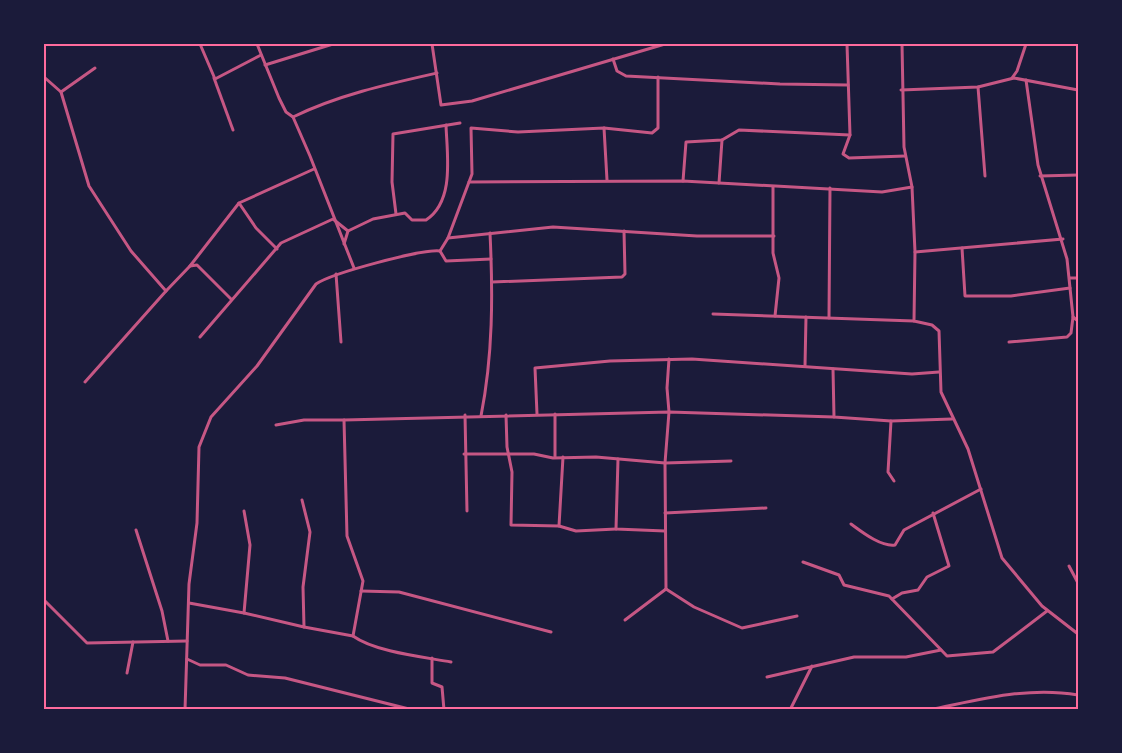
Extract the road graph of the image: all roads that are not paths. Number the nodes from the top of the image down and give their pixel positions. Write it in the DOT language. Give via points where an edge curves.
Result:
graph roads {
  1 [pos="200,44"];
  2 [pos="257,44"];
  3 [pos="333,44"];
  4 [pos="432,44"];
  5 [pos="662,44"];
  6 [pos="847,44"];
  7 [pos="902,44"];
  8 [pos="1026,44"];
  9 [pos="261,55"];
  10 [pos="613,59"];
  11 [pos="265,65"];
  12 [pos="95,68"];
  13 [pos="437,73"];
  14 [pos="44,77"];
  15 [pos="658,77"];
  16 [pos="214,78"];
  17 [pos="1010,79"];
  18 [pos="1026,80"];
  19 [pos="848,85"];
  20 [pos="978,87"];
  21 [pos="902,90"];
  22 [pos="1078,90"];
  23 [pos="61,92"];
  24 [pos="293,117"];
  25 [pos="460,123"];
  26 [pos="446,125"];
  27 [pos="604,128"];
  28 [pos="233,130"];
  29 [pos="850,135"];
  30 [pos="722,140"];
  31 [pos="906,156"];
  32 [pos="314,169"];
  33 [pos="1078,175"];
  34 [pos="985,176"];
  35 [pos="1040,176"];
  36 [pos="607,180"];
  37 [pos="683,181"];
  38 [pos="469,182"];
  39 [pos="719,183"];
  40 [pos="772,187"];
  41 [pos="912,188"];
  42 [pos="831,189"];
  43 [pos="239,203"];
  44 [pos="396,214"];
  45 [pos="333,219"];
  46 [pos="348,231"];
  47 [pos="624,231"];
  48 [pos="490,233"];
  49 [pos="774,236"];
  50 [pos="448,238"];
  51 [pos="1064,239"];
  52 [pos="344,246"];
  53 [pos="962,248"];
  54 [pos="277,249"];
  55 [pos="440,251"];
  56 [pos="915,252"];
  57 [pos="491,259"];
  58 [pos="190,266"];
  59 [pos="354,268"];
  60 [pos="336,274"];
  61 [pos="1070,278"];
  62 [pos="1078,278"];
  63 [pos="492,282"];
  64 [pos="1070,288"];
  65 [pos="165,291"];
  66 [pos="231,299"];
  67 [pos="713,314"];
  68 [pos="776,316"];
  69 [pos="806,317"];
  70 [pos="1073,317"];
  71 [pos="829,318"];
  72 [pos="915,321"];
  73 [pos="1078,321"];
  74 [pos="200,337"];
  75 [pos="340,342"];
  76 [pos="1008,342"];
  77 [pos="669,359"];
  78 [pos="805,366"];
  79 [pos="833,369"];
  80 [pos="939,372"];
  81 [pos="85,382"];
  82 [pos="669,412"];
  83 [pos="537,414"];
  84 [pos="555,414"];
  85 [pos="465,415"];
  86 [pos="506,415"];
  87 [pos="481,416"];
  88 [pos="834,417"];
  89 [pos="953,419"];
  90 [pos="344,420"];
  91 [pos="891,421"];
  92 [pos="276,425"];
  93 [pos="464,454"];
  94 [pos="509,455"];
  95 [pos="555,457"];
  96 [pos="563,457"];
  97 [pos="618,459"];
  98 [pos="731,461"];
  99 [pos="665,463"];
  100 [pos="894,481"];
  101 [pos="981,489"];
  102 [pos="302,500"];
  103 [pos="766,508"];
  104 [pos="244,511"];
  105 [pos="467,511"];
  106 [pos="665,513"];
  107 [pos="933,513"];
  108 [pos="851,524"];
  109 [pos="559,526"];
  110 [pos="616,529"];
  111 [pos="136,530"];
  112 [pos="665,531"];
  113 [pos="803,562"];
  114 [pos="1069,566"];
  115 [pos="1078,583"];
  116 [pos="666,589"];
  117 [pos="361,591"];
  118 [pos="892,599"];
  119 [pos="44,600"];
  120 [pos="189,603"];
  121 [pos="1047,611"];
  122 [pos="243,613"];
  123 [pos="797,616"];
  124 [pos="625,620"];
  125 [pos="304,627"];
  126 [pos="551,632"];
  127 [pos="1078,634"];
  128 [pos="353,636"];
  129 [pos="168,641"];
  130 [pos="187,641"];
  131 [pos="133,642"];
  132 [pos="941,650"];
  133 [pos="432,658"];
  134 [pos="187,659"];
  135 [pos="451,662"];
  136 [pos="812,665"];
  137 [pos="127,673"];
  138 [pos="767,676"];
  139 [pos="1078,695"];
  140 [pos="949,708"];
  141 [pos="790,709"];
  142 [pos="185,710"];
  143 [pos="413,710"];
  144 [pos="444,710"];
  145 [pos="929,710"];
  1 -- 16 [label="street"];
  2 -- 9 [label="street"];
  3 -- 11 [label="street"];
  4 -- 13 [label="street"];
  5 -- 10 [label="street"];
  6 -- 19 [label="street"];
  7 -- 21 [label="street"];
  8 -- 17 [label="street"];
  9 -- 11 [label="street"];
  9 -- 16 [label="street"];
  10 -- 13 [label="street" via="472,101 441,105"];
  10 -- 15 [label="street" via="621,74"];
  11 -- 24 [label="street" via="286,112"];
  12 -- 23 [label="street"];
  13 -- 24 [label="street" via="380,86"];
  14 -- 23 [label="street"];
  15 -- 19 [label="street"];
  15 -- 27 [label="street" via="658,128 651,134"];
  16 -- 28 [label="street"];
  17 -- 18 [label="street"];
  17 -- 20 [label="street"];
  18 -- 22 [label="street"];
  18 -- 35 [label="street"];
  19 -- 29 [label="street"];
  20 -- 21 [label="street"];
  20 -- 34 [label="street"];
  21 -- 31 [label="street"];
  23 -- 65 [label="street" via="89,186 131,251"];
  24 -- 32 [label="street"];
  25 -- 26 [label="street"];
  26 -- 44 [label="street" via="393,134"];
  26 -- 44 [label="street" via="446,191 439,208 420,221 405,213"];
  27 -- 36 [label="street"];
  27 -- 38 [label="street" via="518,132 471,128"];
  29 -- 30 [label="street" via="739,130"];
  29 -- 31 [label="street" via="843,154 849,158"];
  30 -- 37 [label="street" via="686,142"];
  30 -- 39 [label="street"];
  31 -- 41 [label="street"];
  32 -- 43 [label="street"];
  32 -- 45 [label="street"];
  33 -- 35 [label="street"];
  35 -- 51 [label="street"];
  36 -- 37 [label="street"];
  36 -- 38 [label="street"];
  37 -- 39 [label="street"];
  38 -- 50 [label="street"];
  39 -- 40 [label="street"];
  40 -- 42 [label="street"];
  40 -- 49 [label="street"];
  41 -- 42 [label="street" via="882,192"];
  41 -- 56 [label="street"];
  42 -- 71 [label="street"];
  43 -- 54 [label="street"];
  43 -- 58 [label="street"];
  44 -- 46 [label="street"];
  45 -- 46 [label="street"];
  45 -- 52 [label="street"];
  45 -- 54 [label="street" via="294,236"];
  46 -- 52 [label="street"];
  47 -- 48 [label="street" via="553,227"];
  47 -- 49 [label="street"];
  47 -- 63 [label="street" via="622,277"];
  48 -- 50 [label="street"];
  48 -- 57 [label="street"];
  49 -- 68 [label="street" via="773,253 779,278"];
  50 -- 55 [label="street"];
  51 -- 53 [label="street"];
  51 -- 61 [label="street"];
  52 -- 59 [label="street"];
  53 -- 56 [label="street"];
  53 -- 64 [label="street" via="965,296 1011,296"];
  54 -- 66 [label="street"];
  55 -- 57 [label="street" via="446,261"];
  55 -- 59 [label="street"];
  56 -- 72 [label="street"];
  57 -- 63 [label="street"];
  58 -- 65 [label="street"];
  58 -- 66 [label="street" via="197,265"];
  59 -- 60 [label="street"];
  60 -- 75 [label="street"];
  60 -- 120 [label="street" via="310,290 204,431 197,461 197,523"];
  61 -- 62 [label="street"];
  61 -- 64 [label="street"];
  63 -- 87 [label="street" via="488,380"];
  64 -- 70 [label="street"];
  65 -- 81 [label="street"];
  66 -- 74 [label="street"];
  67 -- 68 [label="street"];
  68 -- 69 [label="street"];
  69 -- 71 [label="street"];
  69 -- 78 [label="street"];
  70 -- 73 [label="street"];
  70 -- 76 [label="street" via="1067,337"];
  71 -- 72 [label="street"];
  72 -- 80 [label="street" via="939,331"];
  77 -- 78 [label="street"];
  77 -- 82 [label="street"];
  77 -- 83 [label="street" via="535,368"];
  78 -- 79 [label="street"];
  79 -- 80 [label="street"];
  79 -- 88 [label="street"];
  80 -- 89 [label="street" via="944,401"];
  82 -- 84 [label="street"];
  82 -- 88 [label="street"];
  82 -- 99 [label="street"];
  83 -- 84 [label="street"];
  83 -- 86 [label="street"];
  84 -- 95 [label="street"];
  85 -- 87 [label="street"];
  85 -- 90 [label="street"];
  85 -- 93 [label="street"];
  86 -- 87 [label="street"];
  86 -- 94 [label="street"];
  88 -- 91 [label="street"];
  89 -- 91 [label="street"];
  89 -- 101 [label="street"];
  90 -- 92 [label="street"];
  90 -- 117 [label="street" via="347,536 363,581"];
  91 -- 100 [label="street" via="888,472"];
  93 -- 94 [label="street"];
  93 -- 105 [label="street"];
  94 -- 95 [label="street"];
  94 -- 109 [label="street" via="511,525"];
  95 -- 96 [label="street"];
  96 -- 97 [label="street"];
  96 -- 109 [label="street"];
  97 -- 99 [label="street"];
  97 -- 110 [label="street"];
  98 -- 99 [label="street"];
  99 -- 106 [label="street"];
  101 -- 107 [label="street"];
  101 -- 121 [label="street" via="1002,558"];
  102 -- 125 [label="street" via="310,532 303,587"];
  103 -- 106 [label="street"];
  104 -- 122 [label="street" via="250,546"];
  106 -- 112 [label="street"];
  107 -- 108 [label="street" via="904,530 898,544 891,546"];
  107 -- 118 [label="street" via="949,566 927,577 918,590"];
  109 -- 110 [label="street" via="576,531"];
  110 -- 112 [label="street"];
  111 -- 129 [label="street"];
  112 -- 116 [label="street"];
  113 -- 118 [label="street" via="838,575 844,585"];
  114 -- 115 [label="street"];
  116 -- 123 [label="street" via="694,607 742,628"];
  116 -- 124 [label="street"];
  117 -- 126 [label="street" via="399,592"];
  117 -- 128 [label="street"];
  118 -- 132 [label="street"];
  119 -- 131 [label="street" via="87,643"];
  120 -- 122 [label="street"];
  120 -- 130 [label="street"];
  121 -- 127 [label="street"];
  121 -- 132 [label="street" via="993,652 947,656"];
  122 -- 125 [label="street"];
  125 -- 128 [label="street"];
  128 -- 133 [label="street"];
  129 -- 130 [label="street"];
  129 -- 131 [label="street"];
  130 -- 134 [label="street"];
  131 -- 137 [label="street"];
  132 -- 136 [label="street" via="906,657 854,657"];
  133 -- 135 [label="street"];
  133 -- 144 [label="street" via="432,683 442,687"];
  134 -- 142 [label="street"];
  134 -- 143 [label="street" via="200,665 226,665 248,675 285,678"];
  136 -- 138 [label="street"];
  136 -- 141 [label="street"];
  139 -- 140 [label="street" via="1014,692"];
  140 -- 145 [label="street"];
}
